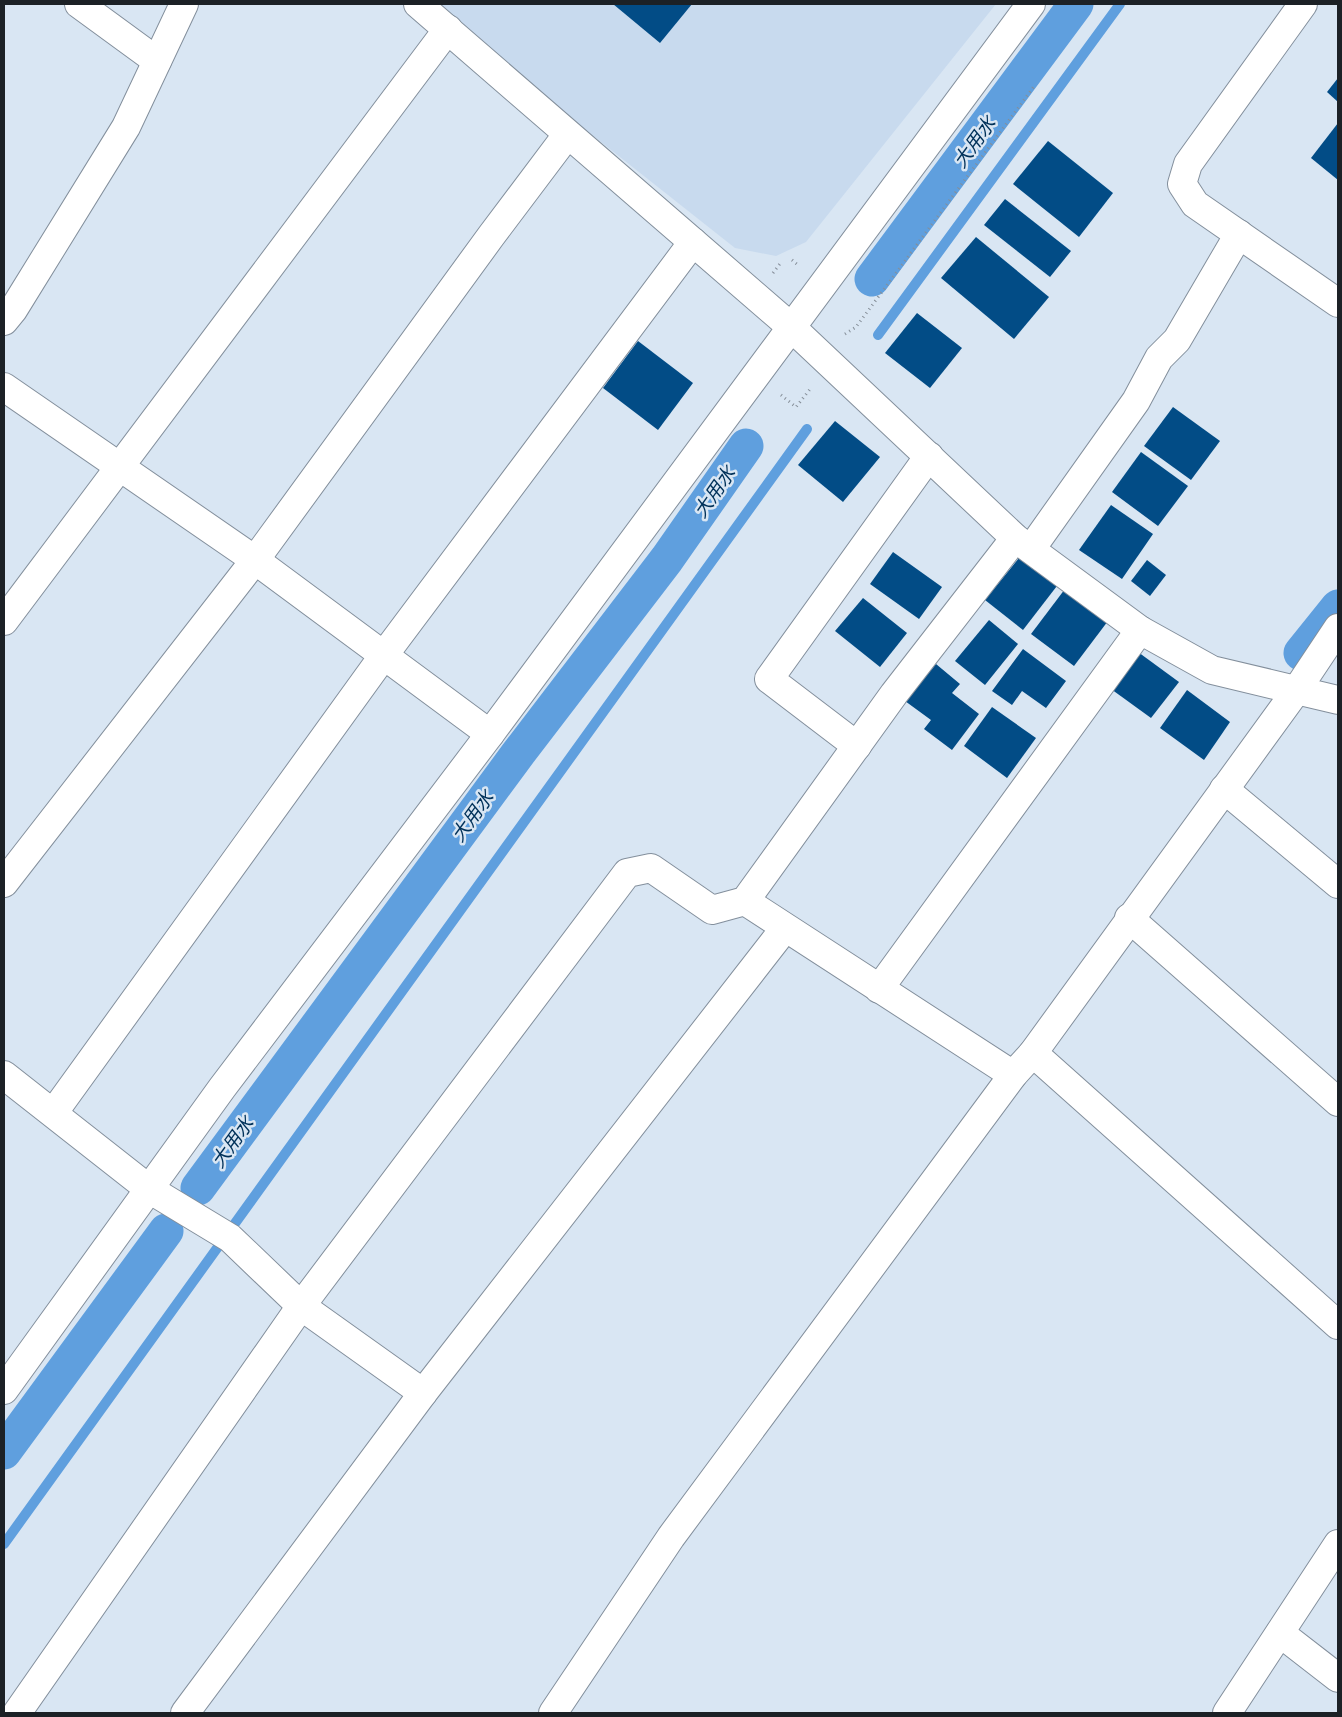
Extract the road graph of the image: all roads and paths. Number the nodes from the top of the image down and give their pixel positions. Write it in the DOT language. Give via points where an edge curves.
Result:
graph roads {
  1 [pos="80,4"];
  2 [pos="184,4"];
  3 [pos="1030,4"];
  4 [pos="1303,4"];
  5 [pos="432,12"];
  6 [pos="157,61"];
  7 [pos="1035,85"];
  8 [pos="567,135"];
  9 [pos="1239,234"];
  10 [pos="693,242"];
  11 [pos="1338,303"];
  12 [pos="4,321"];
  13 [pos="790,326"];
  14 [pos="845,334"];
  15 [pos="4,387"];
  16 [pos="929,456"];
  17 [pos="120,467"];
  18 [pos="1023,543"];
  19 [pos="255,560"];
  20 [pos="4,621"];
  21 [pos="1338,628"];
  22 [pos="1140,630"];
  23 [pos="384,655"];
  24 [pos="1296,690"];
  25 [pos="1338,700"];
  26 [pos="490,734"];
  27 [pos="856,746"];
  28 [pos="1224,789"];
  29 [pos="4,883"];
  30 [pos="1338,884"];
  31 [pos="745,901"];
  32 [pos="1129,918"];
  33 [pos="785,928"];
  34 [pos="879,989"];
  35 [pos="1033,1053"];
  36 [pos="4,1075"];
  37 [pos="1013,1075"];
  38 [pos="1338,1102"];
  39 [pos="54,1112"];
  40 [pos="149,1189"];
  41 [pos="301,1306"];
  42 [pos="1338,1325"];
  43 [pos="4,1390"];
  44 [pos="423,1394"];
  45 [pos="1338,1544"];
  46 [pos="1280,1633"];
  47 [pos="1338,1678"];
  48 [pos="17,1713"];
  49 [pos="184,1713"];
  50 [pos="553,1713"];
  51 [pos="1228,1713"];
  1 -- 6 [label="street"];
  2 -- 6 [label="street"];
  3 -- 13 [label="street"];
  4 -- 9 [label="street" via="1188,164 1182,184 1195,204"];
  5 -- 8 [label="street"];
  5 -- 17 [label="street"];
  6 -- 12 [label="street" via="126,127"];
  7 -- 14 [label="path" via="856,327"];
  8 -- 10 [label="street"];
  8 -- 19 [label="street"];
  9 -- 11 [label="street"];
  9 -- 18 [label="street" via="1177,340 1159,358 1136,401"];
  10 -- 13 [label="street"];
  10 -- 23 [label="street"];
  13 -- 16 [label="street"];
  13 -- 26 [label="street"];
  15 -- 17 [label="street"];
  16 -- 18 [label="street"];
  16 -- 27 [label="street" via="769,679"];
  17 -- 19 [label="street"];
  17 -- 20 [label="street"];
  18 -- 22 [label="street"];
  18 -- 27 [label="street"];
  19 -- 23 [label="street"];
  19 -- 29 [label="street"];
  21 -- 24 [label="street"];
  22 -- 24 [label="street" via="1212,670"];
  22 -- 34 [label="street"];
  23 -- 26 [label="street"];
  23 -- 39 [label="street"];
  24 -- 25 [label="street"];
  24 -- 28 [label="street"];
  26 -- 40 [label="street"];
  27 -- 31 [label="street"];
  28 -- 30 [label="street"];
  28 -- 32 [label="street"];
  31 -- 33 [label="street"];
  31 -- 41 [label="street" via="712,910 651,868 627,874"];
  32 -- 35 [label="street"];
  32 -- 38 [label="street"];
  33 -- 34 [label="street"];
  33 -- 44 [label="street"];
  34 -- 37 [label="street"];
  35 -- 37 [label="street"];
  35 -- 42 [label="street"];
  36 -- 39 [label="street"];
  37 -- 50 [label="street" via="671,1537"];
  39 -- 40 [label="street"];
  40 -- 41 [label="street" via="230,1238"];
  40 -- 43 [label="street"];
  41 -- 44 [label="street"];
  41 -- 48 [label="street"];
  44 -- 49 [label="street"];
  45 -- 46 [label="street"];
  46 -- 47 [label="street"];
  46 -- 51 [label="street"];
}
